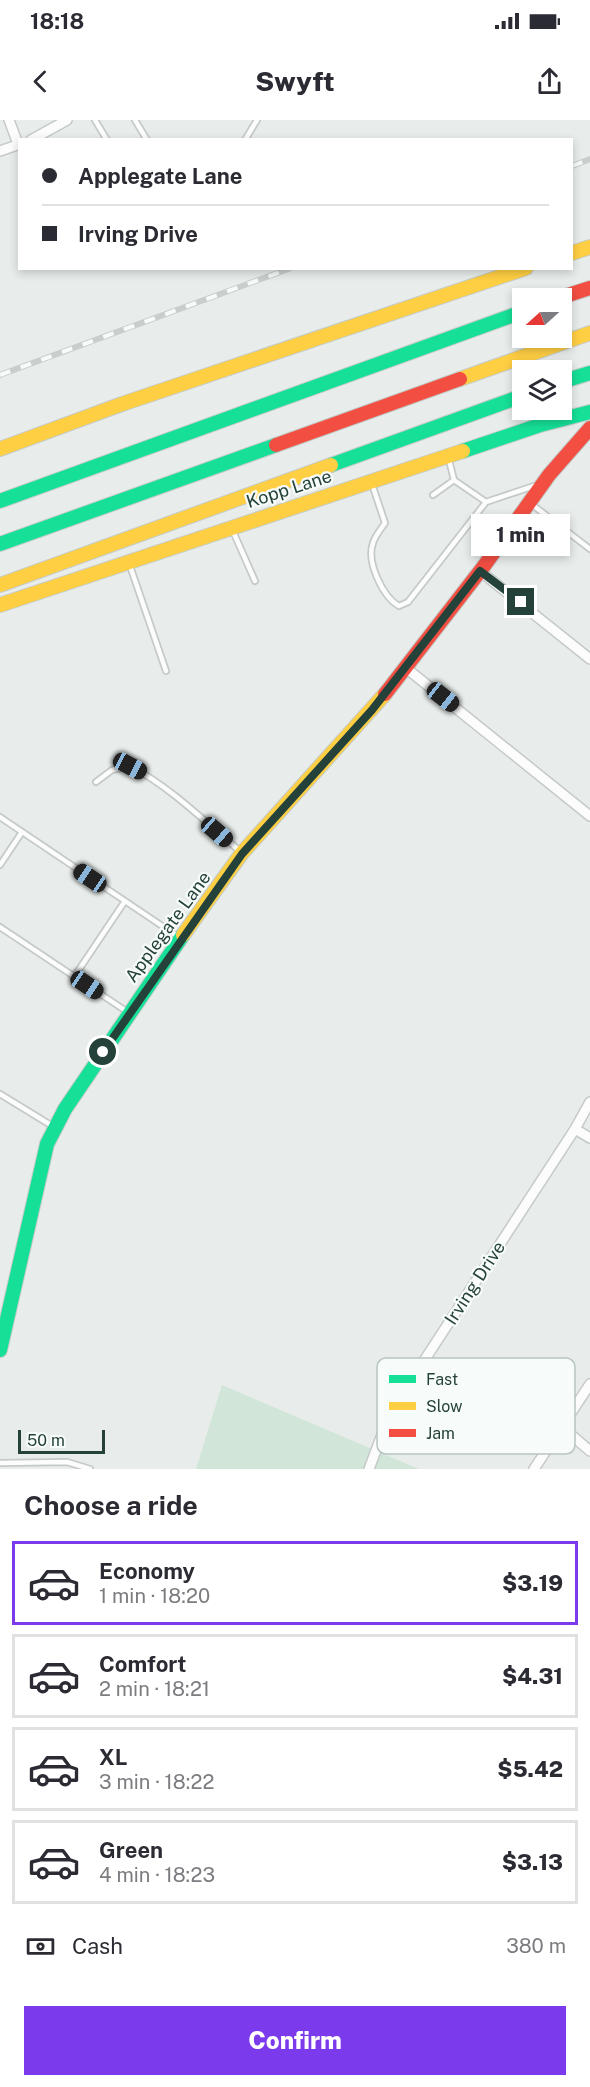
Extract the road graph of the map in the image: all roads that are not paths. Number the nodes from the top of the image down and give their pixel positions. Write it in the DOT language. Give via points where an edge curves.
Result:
graph roads {
  1 [pos="9,120"];
  2 [pos="67,120"];
  3 [pos="94,120"];
  4 [pos="135,120"];
  5 [pos="257,120"];
  6 [pos="35,138"];
  7 [pos="106,138"];
  8 [pos="146,138"];
  9 [pos="245,138"];
  10 [pos="18,142"];
  11 [pos="18,144"];
  12 [pos="0,151"];
  13 [pos="590,247"];
  14 [pos="573,254"];
  15 [pos="519,270"];
  16 [pos="590,288"];
  17 [pos="572,294"];
  18 [pos="512,316"];
  19 [pos="590,333"];
  20 [pos="590,373"];
  21 [pos="572,379"];
  22 [pos="512,400"];
  23 [pos="590,412"];
  24 [pos="590,428"];
  25 [pos="0,449"];
  26 [pos="448,456"];
  27 [pos="454,480"];
  28 [pos="371,481"];
  29 [pos="545,482"];
  30 [pos="433,495"];
  31 [pos="0,501"];
  32 [pos="486,502"];
  33 [pos="530,503"];
  34 [pos="231,528"];
  35 [pos="0,544"];
  36 [pos="590,549"];
  37 [pos="128,561"];
  38 [pos="480,571"];
  39 [pos="255,581"];
  40 [pos="0,585"];
  41 [pos="0,605"];
  42 [pos="590,659"];
  43 [pos="406,668"];
  44 [pos="166,671"];
  45 [pos="96,782"];
  46 [pos="590,816"];
  47 [pos="0,817"];
  48 [pos="22,831"];
  49 [pos="242,854"];
  50 [pos="0,865"];
  51 [pos="124,901"];
  52 [pos="0,927"];
  53 [pos="182,939"];
  54 [pos="74,977"];
  55 [pos="129,1013"];
  56 [pos="0,1094"];
  57 [pos="590,1102"];
  58 [pos="56,1128"];
  59 [pos="575,1129"];
  60 [pos="590,1138"];
  61 [pos="0,1350"];
  62 [pos="426,1358"];
  63 [pos="590,1384"];
  64 [pos="575,1407"];
  65 [pos="575,1438"];
  66 [pos="377,1448"];
  67 [pos="590,1451"];
  68 [pos="544,1454"];
  69 [pos="0,1462"];
  70 [pos="90,1469"];
  71 [pos="369,1469"];
  72 [pos="534,1469"];
  1 -- 10 [label="street"];
  2 -- 6 [label="street"];
  3 -- 7 [label="lane"];
  4 -- 8 [label="lane"];
  5 -- 9 [label="lane"];
  11 -- 12 [label="street"];
  13 -- 14 [label="main road"];
  15 -- 25 [label="main road"];
  16 -- 17 [label="main road"];
  18 -- 31 [label="main road"];
  19 -- 35 [label="main road"];
  20 -- 21 [label="main road"];
  22 -- 40 [label="main road"];
  23 -- 26 [label="main road, Kopp Lane"];
  24 -- 29 [label="main road, Applegate Lane"];
  26 -- 27 [label="lane"];
  26 -- 28 [label="main road, Kopp Lane"];
  27 -- 30 [label="lane"];
  27 -- 32 [label="lane"];
  28 -- 32 [label="lane" via="385,523 372,543 371,556 375,572 392,602 399,606 408,602"];
  28 -- 34 [label="main road, Kopp Lane"];
  29 -- 32 [label="lane"];
  29 -- 33 [label="main road, Applegate Lane"];
  33 -- 36 [label="lane"];
  33 -- 38 [label="main road, Applegate Lane"];
  34 -- 37 [label="main road, Kopp Lane"];
  34 -- 39 [label="lane"];
  37 -- 41 [label="main road, Kopp Lane"];
  37 -- 44 [label="lane"];
  38 -- 42 [label="street"];
  38 -- 43 [label="main road, Applegate Lane"];
  43 -- 46 [label="street"];
  43 -- 49 [label="main road, Applegate Lane"];
  45 -- 49 [label="lane" via="112,770 130,766 194,810"];
  47 -- 48 [label="lane"];
  48 -- 50 [label="lane"];
  48 -- 51 [label="lane"];
  49 -- 53 [label="main road, Applegate Lane"];
  51 -- 53 [label="lane"];
  51 -- 54 [label="lane"];
  52 -- 54 [label="lane"];
  53 -- 55 [label="main road, Applegate Lane"];
  54 -- 55 [label="lane"];
  55 -- 58 [label="main road, Applegate Lane"];
  56 -- 58 [label="lane"];
  57 -- 59 [label="street, Irving Drive"];
  58 -- 61 [label="main road, Applegate Lane" via="47,1144"];
  59 -- 60 [label="street"];
  59 -- 62 [label="street, Irving Drive"];
  63 -- 64 [label="street"];
  65 -- 67 [label="street"];
  66 -- 71 [label="street, Irving Drive"];
  68 -- 72 [label="street"];
  69 -- 70 [label="lane" via="67,1462"];
}
